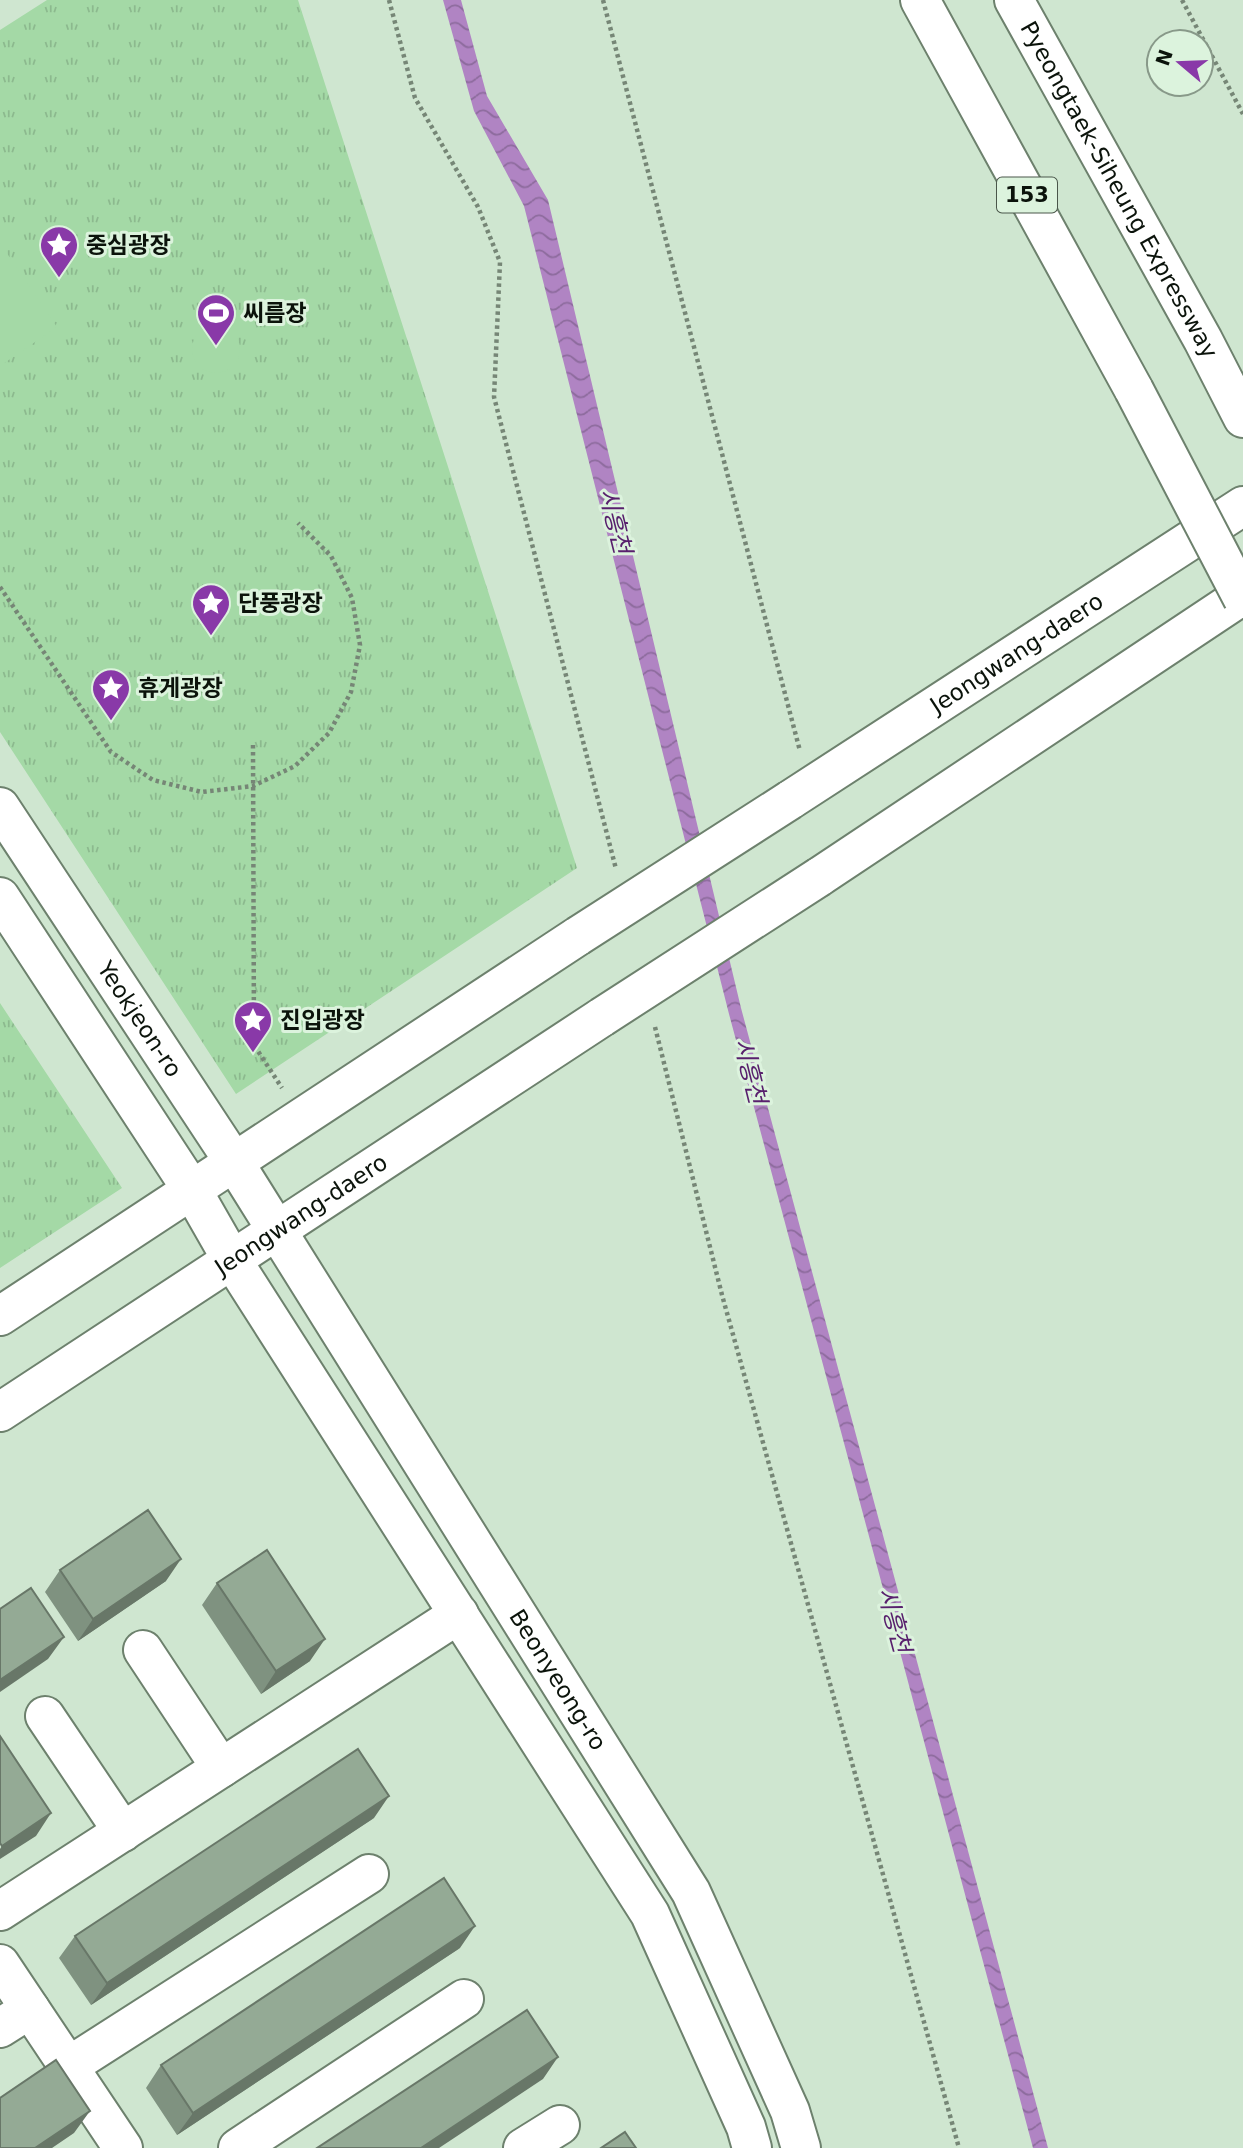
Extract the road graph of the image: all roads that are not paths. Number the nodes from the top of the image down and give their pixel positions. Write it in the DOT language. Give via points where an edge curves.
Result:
graph roads {
  1 [pos="920,0"];
  2 [pos="1014,0"];
  3 [pos="1243,418"];
  4 [pos="1243,506"];
  5 [pos="1243,596"];
  6 [pos="0,807"];
  7 [pos="0,897"];
  8 [pos="63,904"];
  9 [pos="11,938"];
  10 [pos="234,1162"];
  11 [pos="192,1190"];
  12 [pos="276,1231"];
  13 [pos="232,1260"];
  14 [pos="0,1316"];
  15 [pos="0,1412"];
  16 [pos="459,1615"];
  17 [pos="143,1650"];
  18 [pos="46,1716"];
  19 [pos="221,1768"];
  20 [pos="122,1832"];
  21 [pos="369,1874"];
  22 [pos="0,1911"];
  23 [pos="0,1964"];
  24 [pos="464,1999"];
  25 [pos="15,2019"];
  26 [pos="69,2066"];
  27 [pos="560,2125"];
  28 [pos="123,2148"];
  29 [pos="238,2148"];
  30 [pos="523,2148"];
  31 [pos="752,2148"];
  32 [pos="801,2148"];
  1 -- 5 [label="main road, 153, bridge"];
  2 -- 3 [label="main road, Pyeongtaek-Siheung Expressway"];
  4 -- 10 [label="main road, Jeongwang-daero, bridge"];
  5 -- 12 [label="main road, Jeongwang-daero, bridge"];
  6 -- 8 [label="main road, Yeokjeon-ro"];
  7 -- 9 [label="main road"];
  8 -- 9 [label="main road"];
  8 -- 10 [label="main road, Yeokjeon-ro"];
  9 -- 11 [label="main road"];
  10 -- 11 [label="main road"];
  10 -- 12 [label="main road, Yeokjeon-ro"];
  11 -- 13 [label="main road"];
  11 -- 14 [label="main road"];
  12 -- 13 [label="main road, Jeongwang-daero"];
  12 -- 32 [label="main road, Beonyeong-ro" via="691,1892 790,2110"];
  13 -- 15 [label="main road, Jeongwang-daero"];
  13 -- 16 [label="main road, Beonyeong-ro"];
  16 -- 19 [label="main road"];
  16 -- 31 [label="main road, Beonyeong-ro" via="650,1914"];
  17 -- 19 [label="main road"];
  18 -- 20 [label="main road"];
  19 -- 20 [label="main road"];
  20 -- 22 [label="main road"];
  21 -- 26 [label="main road"];
  23 -- 25 [label="main road"];
  24 -- 29 [label="main road"];
  25 -- 26 [label="main road"];
  26 -- 28 [label="main road"];
  27 -- 30 [label="main road"];
}
